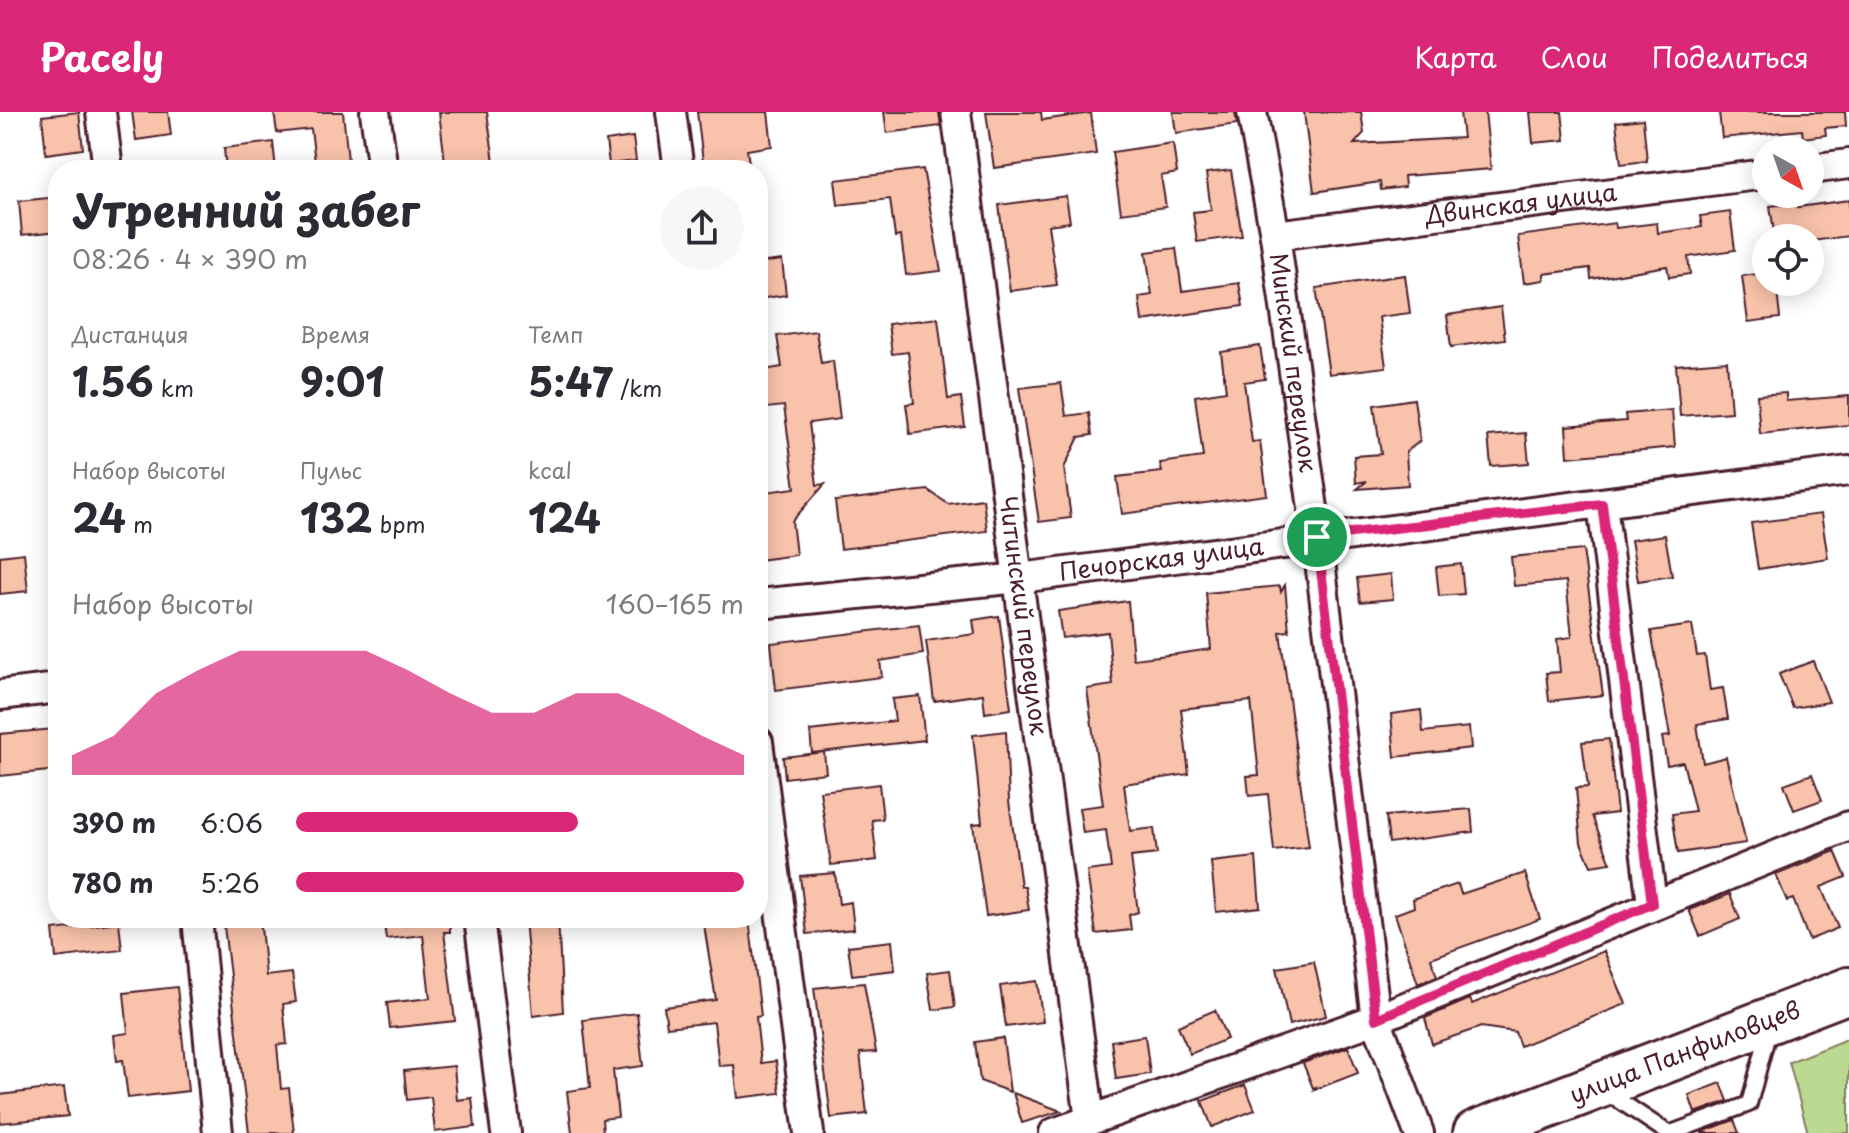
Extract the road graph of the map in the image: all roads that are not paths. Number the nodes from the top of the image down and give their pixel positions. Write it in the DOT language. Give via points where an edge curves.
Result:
graph roads {
  1 [pos="101,112"];
  2 [pos="375,112"];
  3 [pos="671,112"];
  4 [pos="956,112"];
  5 [pos="1252,112"];
  6 [pos="107,160"];
  7 [pos="382,160"];
  8 [pos="678,160"];
  9 [pos="1849,164"];
  10 [pos="1824,167"];
  11 [pos="1752,176"];
  12 [pos="1275,235"];
  13 [pos="1849,471"];
  14 [pos="1602,504"];
  15 [pos="1317,537"];
  16 [pos="1020,578"];
  17 [pos="768,603"];
  18 [pos="48,689"];
  19 [pos="0,695"];
  20 [pos="768,819"];
  21 [pos="1849,826"];
  22 [pos="1652,904"];
  23 [pos="198,928"];
  24 [pos="480,928"];
  25 [pos="1849,990"];
  26 [pos="1376,1019"];
  27 [pos="1772,1020"];
  28 [pos="1598,1087"];
  29 [pos="1090,1120"];
  30 [pos="218,1133"];
  31 [pos="506,1133"];
  32 [pos="809,1133"];
  33 [pos="1054,1133"];
  34 [pos="1419,1133"];
  35 [pos="1476,1133"];
  36 [pos="1670,1133"];
  1 -- 6 [label="street"];
  2 -- 7 [label="street"];
  3 -- 8 [label="street"];
  4 -- 16 [label="street, Читинский переулок"];
  5 -- 12 [label="street, Минский переулок"];
  9 -- 10 [label="street"];
  11 -- 12 [label="street, Двинская улица"];
  12 -- 15 [label="street, Минский переулок"];
  13 -- 14 [label="street, Печорская улица"];
  14 -- 15 [label="street, Печорская улица"];
  14 -- 22 [label="street"];
  15 -- 16 [label="street, Печорская улица"];
  15 -- 26 [label="street, Минский переулок"];
  16 -- 17 [label="street, Печорская улица"];
  16 -- 29 [label="street, Читинский переулок"];
  18 -- 19 [label="street"];
  20 -- 32 [label="street"];
  21 -- 22 [label="street"];
  22 -- 26 [label="street"];
  23 -- 30 [label="street"];
  24 -- 31 [label="street"];
  25 -- 27 [label="main road, улица Панфиловцев"];
  26 -- 29 [label="street"];
  26 -- 34 [label="street, Минский переулок"];
  27 -- 28 [label="main road, улица Панфиловцев"];
  27 -- 36 [label="lane" via="1749,1104"];
  28 -- 35 [label="main road, улица Панфиловцев"];
  28 -- 36 [label="lane"];
  29 -- 33 [label="street"];
}
